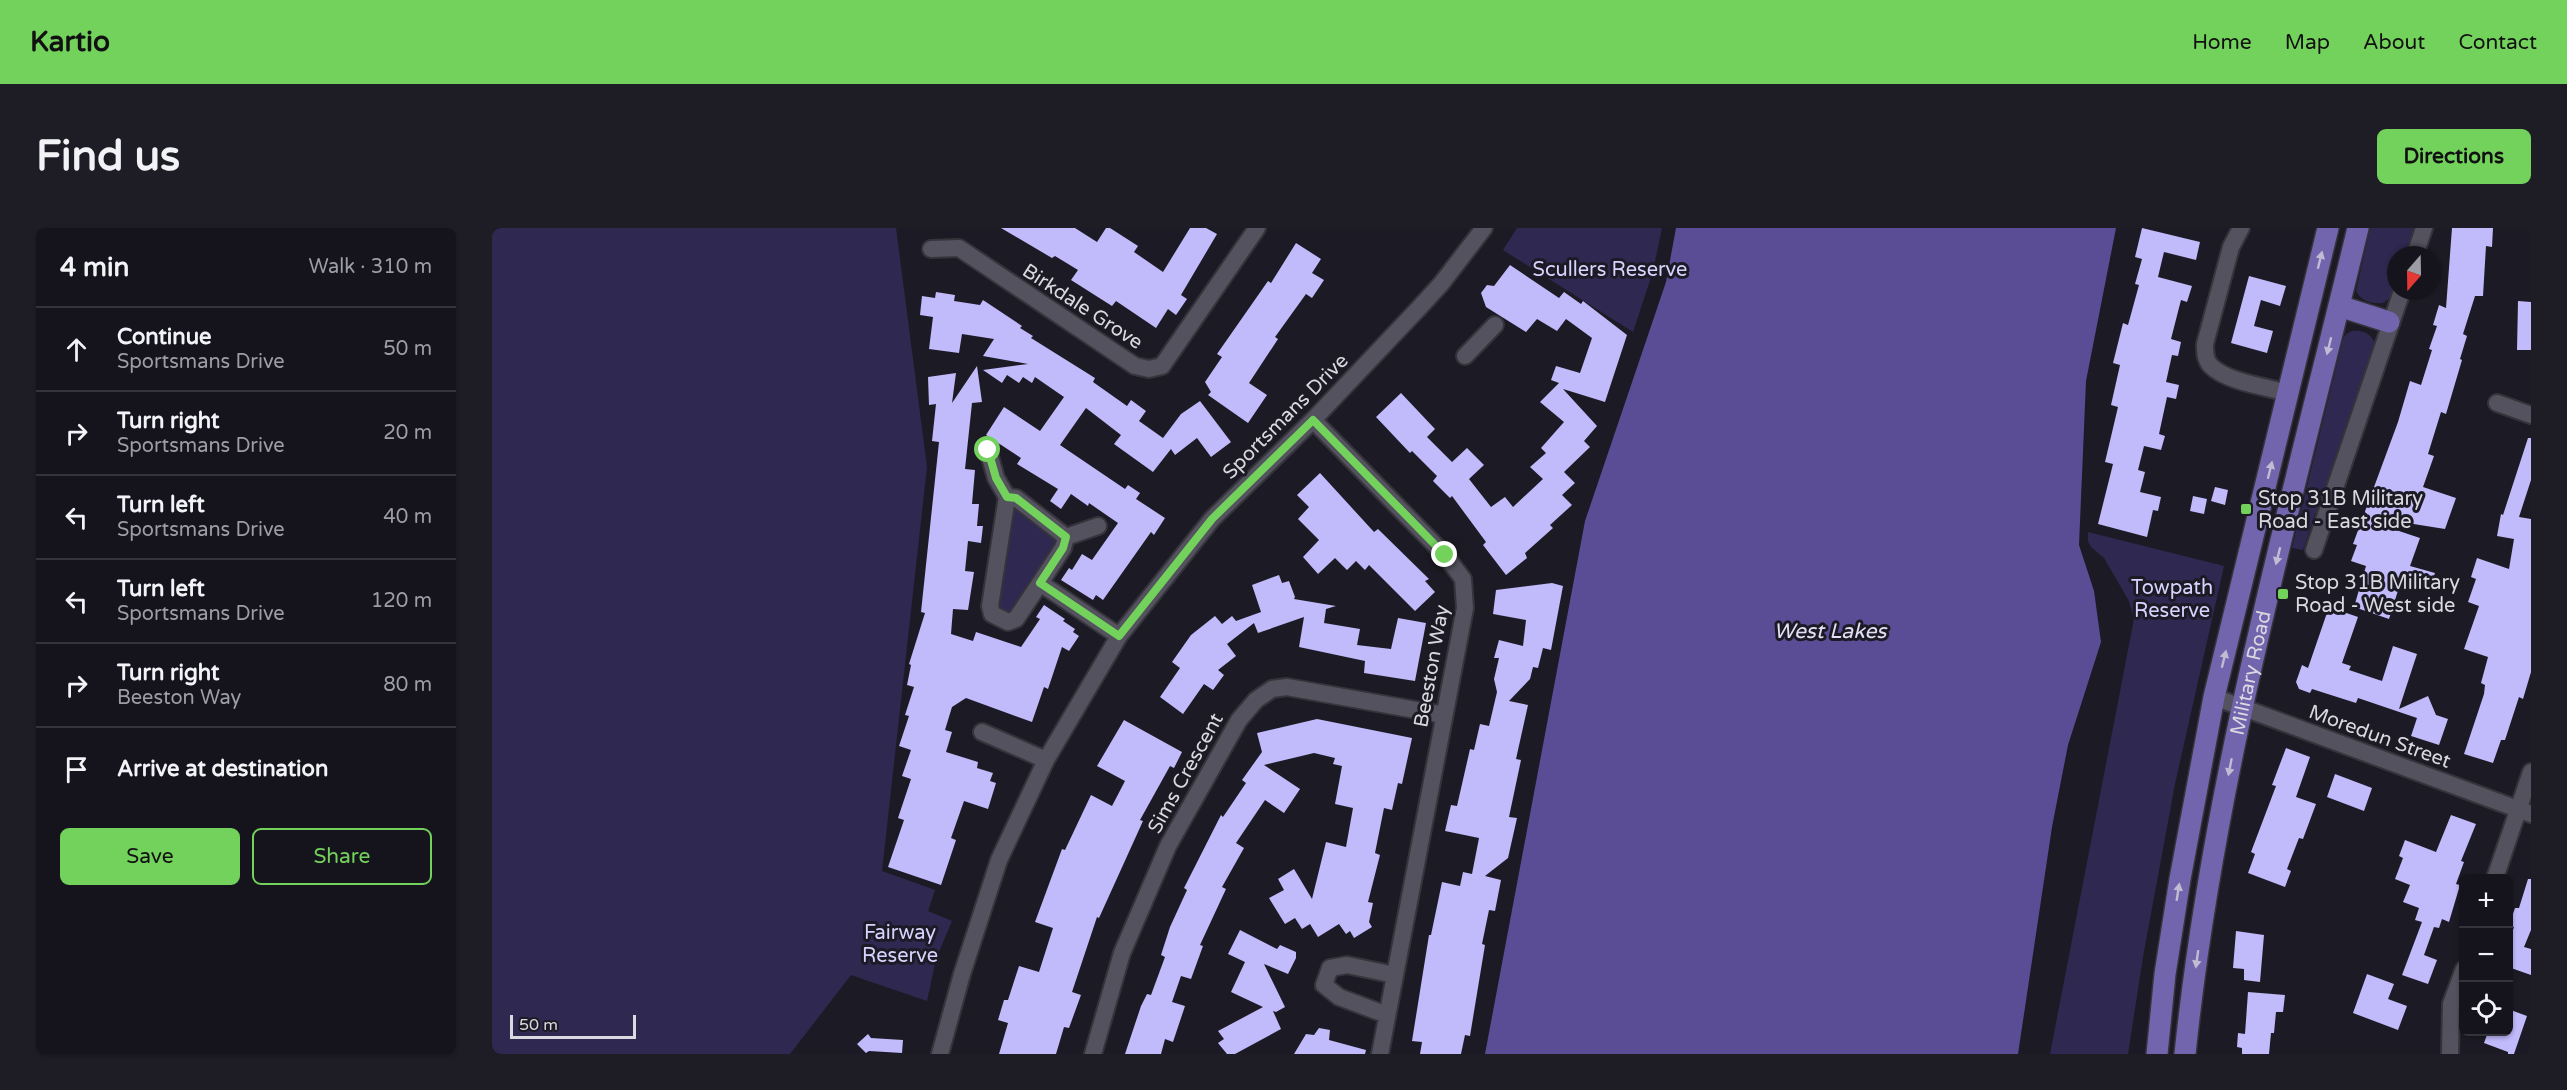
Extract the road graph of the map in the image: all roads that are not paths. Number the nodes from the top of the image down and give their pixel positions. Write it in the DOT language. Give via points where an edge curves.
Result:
graph roads {
  1 [pos="1257,228"];
  2 [pos="1484,228"];
  3 [pos="2241,228"];
  4 [pos="2328,228"];
  5 [pos="2358,228"];
  6 [pos="2424,228"];
  7 [pos="2418,246"];
  8 [pos="931,249"];
  9 [pos="2399,300"];
  10 [pos="2339,306"];
  11 [pos="2390,322"];
  12 [pos="1495,325"];
  13 [pos="1465,356"];
  14 [pos="2288,393"];
  15 [pos="2498,403"];
  16 [pos="2531,415"];
  17 [pos="1313,420"];
  18 [pos="988,450"];
  19 [pos="1007,497"];
  20 [pos="1098,526"];
  21 [pos="1066,537"];
  22 [pos="2314,550"];
  23 [pos="1040,583"];
  24 [pos="1119,636"];
  25 [pos="2214,698"];
  26 [pos="2242,708"];
  27 [pos="1444,715"];
  28 [pos="982,732"];
  29 [pos="1046,760"];
  30 [pos="2531,772"];
  31 [pos="2525,812"];
  32 [pos="2497,874"];
  33 [pos="1395,975"];
  34 [pos="2459,981"];
  35 [pos="1387,1015"];
  36 [pos="940,1054"];
  37 [pos="1093,1054"];
  38 [pos="1380,1054"];
  39 [pos="2157,1054"];
  40 [pos="2185,1054"];
  41 [pos="2450,1054"];
  1 -- 8 [label="street, Birkdale Grove" via="1162,366 1149,369 1135,366 959,248"];
  2 -- 17 [label="street, Sportsmans Drive" via="1441,284"];
  3 -- 14 [label="street" via="2230,247 2205,344 2206,357 2210,366 2224,376"];
  14 -- 4 [label="main road, Military Road, one-way"];
  5 -- 10 [label="main road, Military Road"];
  6 -- 7 [label="street"];
  9 -- 11 [label="street"];
  10 -- 11 [label="main road"];
  10 -- 26 [label="main road, Military Road, one-way"];
  11 -- 22 [label="street"];
  12 -- 13 [label="street"];
  25 -- 14 [label="main road, Military Road, one-way"];
  15 -- 16 [label="street"];
  17 -- 24 [label="street, Sportsmans Drive" via="1212,519"];
  17 -- 27 [label="street, Beeston Way" via="1445,555 1463,579 1465,608"];
  18 -- 19 [label="street" via="996,478"];
  19 -- 21 [label="street" via="1016,498"];
  19 -- 23 [label="street" via="990,606 992,614 1008,622 1016,619"];
  20 -- 21 [label="street"];
  21 -- 23 [label="street"];
  23 -- 24 [label="street"];
  24 -- 29 [label="street, Sportsmans Drive"];
  25 -- 26 [label="street, Moredun Street"];
  39 -- 25 [label="main road, Military Road, one-way" via="2180,879"];
  26 -- 31 [label="street, Moredun Street"];
  26 -- 40 [label="main road, Military Road, one-way" via="2208,883"];
  27 -- 33 [label="street, Beeston Way"];
  27 -- 37 [label="street, Sims Crescent" via="1287,687 1272,689 1256,700 1239,720 1168,846 1122,953"];
  28 -- 29 [label="street"];
  29 -- 36 [label="street, Sportsmans Drive" via="999,860"];
  30 -- 31 [label="street"];
  31 -- 32 [label="street"];
  33 -- 35 [label="street, Beeston Way"];
  33 -- 35 [label="street" via="1347,965 1330,968 1324,985 1339,997"];
  34 -- 41 [label="street" via="2451,1004"];
  35 -- 38 [label="street, Beeston Way"];
}
